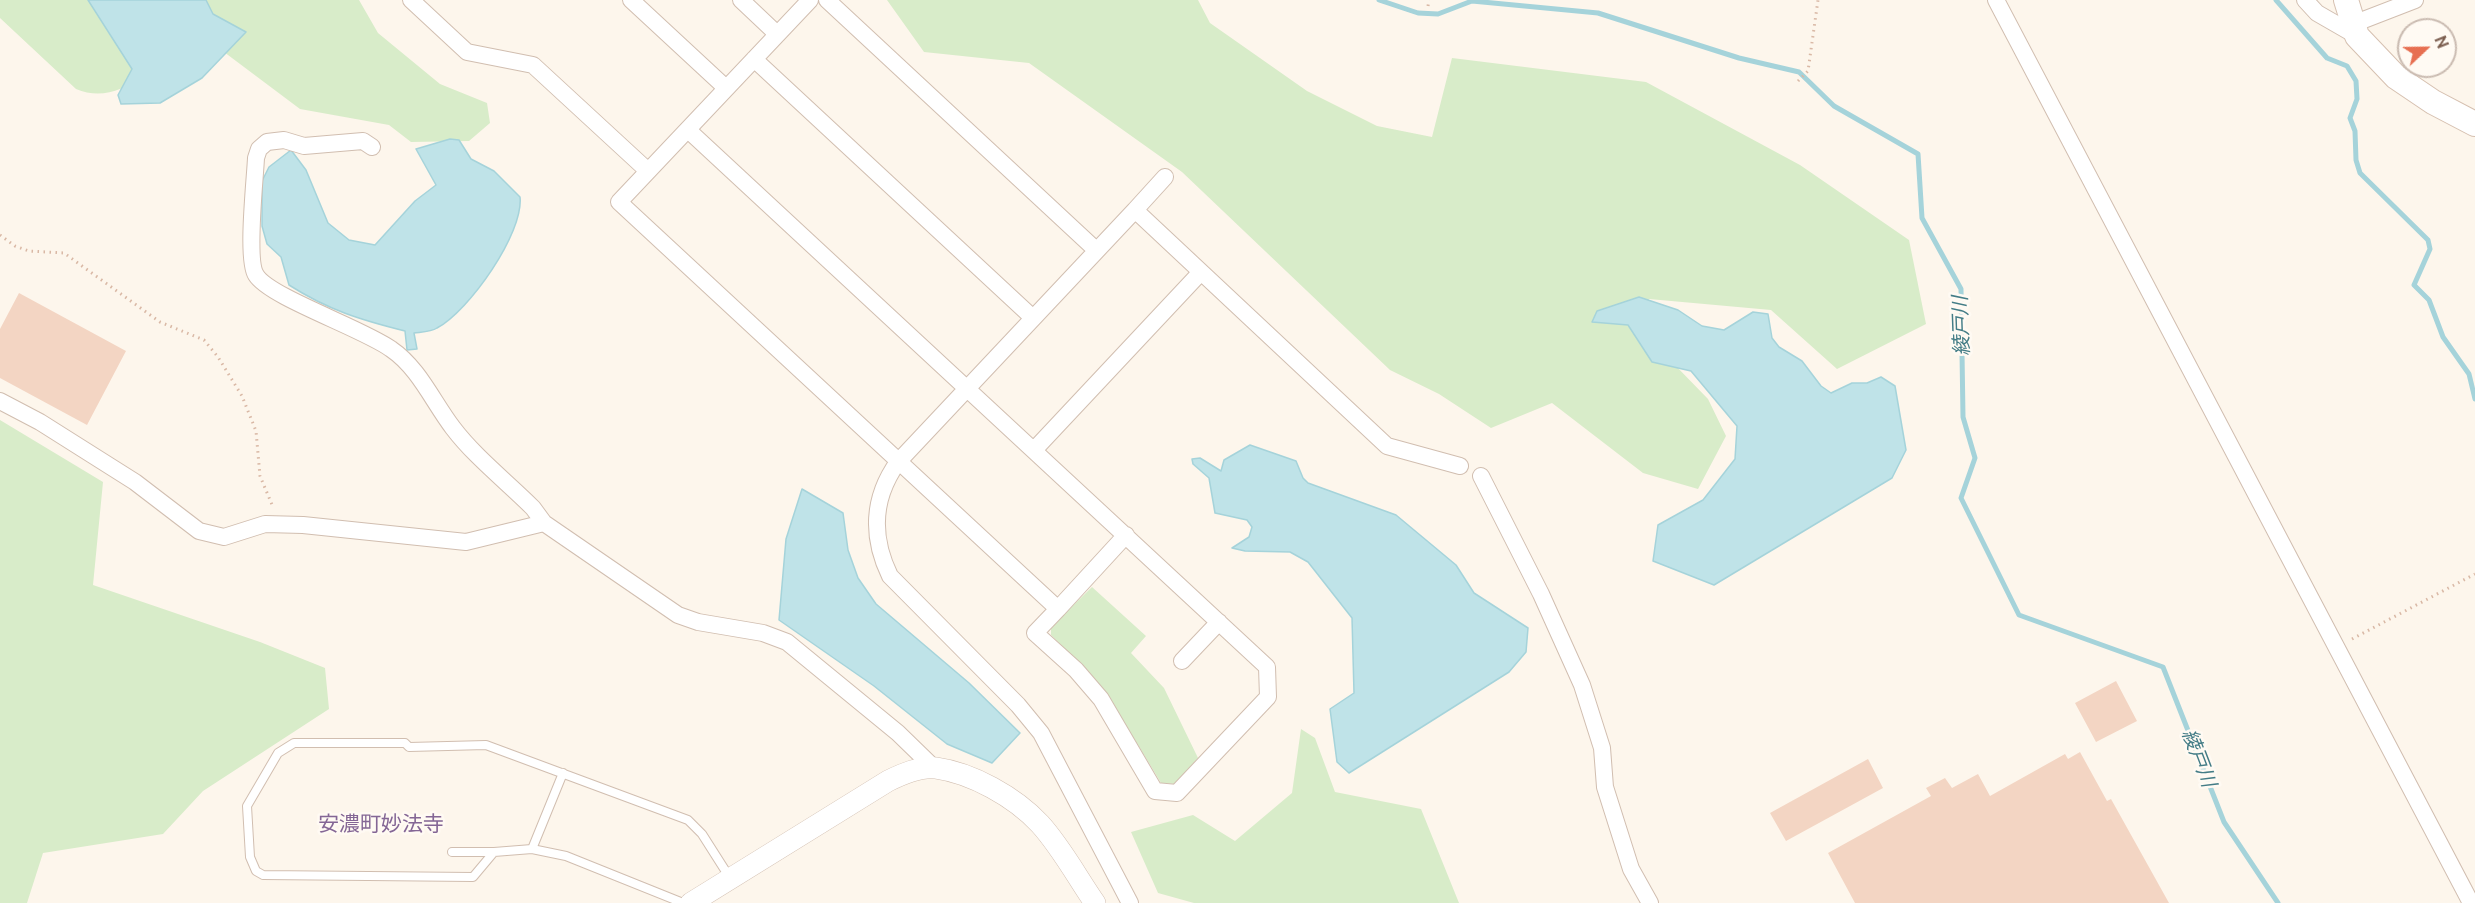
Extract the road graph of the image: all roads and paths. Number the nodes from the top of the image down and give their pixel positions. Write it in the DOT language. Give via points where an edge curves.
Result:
graph roads {
  1 [pos="411,0"];
  2 [pos="631,0"];
  3 [pos="741,0"];
  4 [pos="810,0"];
  5 [pos="827,0"];
  6 [pos="1429,0"];
  7 [pos="1818,0"];
  8 [pos="1996,0"];
  9 [pos="2305,0"];
  10 [pos="2346,0"];
  11 [pos="2415,0"];
  12 [pos="1428,6"];
  13 [pos="2355,30"];
  14 [pos="777,34"];
  15 [pos="754,59"];
  16 [pos="1798,81"];
  17 [pos="726,88"];
  18 [pos="2475,124"];
  19 [pos="688,130"];
  20 [pos="372,147"];
  21 [pos="648,171"];
  22 [pos="1165,177"];
  23 [pos="1135,210"];
  24 [pos="0,235"];
  25 [pos="1096,250"];
  26 [pos="1201,272"];
  27 [pos="1033,318"];
  28 [pos="967,388"];
  29 [pos="0,401"];
  30 [pos="1035,449"];
  31 [pos="898,462"];
  32 [pos="1460,466"];
  33 [pos="1481,476"];
  34 [pos="544,523"];
  35 [pos="281,525"];
  36 [pos="1126,536"];
  37 [pos="2475,574"];
  38 [pos="1058,609"];
  39 [pos="1219,622"];
  40 [pos="2337,647"];
  41 [pos="1182,660"];
  42 [pos="934,768"];
  43 [pos="563,773"];
  44 [pos="532,849"];
  45 [pos="452,852"];
  46 [pos="494,852"];
  47 [pos="731,878"];
  48 [pos="683,903"];
  49 [pos="691,903"];
  50 [pos="1095,903"];
  51 [pos="1130,903"];
  52 [pos="1650,903"];
  53 [pos="2471,903"];
  1 -- 21 [label="street" via="467,52 533,65"];
  2 -- 17 [label="street"];
  3 -- 14 [label="street"];
  4 -- 14 [label="street"];
  5 -- 25 [label="street"];
  6 -- 12 [label="path"];
  7 -- 16 [label="path" via="1808,71"];
  8 -- 40 [label="street"];
  9 -- 13 [label="street" via="2317,13"];
  10 -- 13 [label="main road"];
  11 -- 13 [label="street"];
  13 -- 18 [label="main road" via="2396,77"];
  14 -- 15 [label="street"];
  15 -- 17 [label="street"];
  15 -- 27 [label="street"];
  17 -- 19 [label="street"];
  19 -- 21 [label="street"];
  19 -- 28 [label="street"];
  20 -- 34 [label="street" via="363,141 304,146 290,140 263,145 256,158 253,270 272,289 394,351 417,375 454,429"];
  21 -- 31 [label="street" via="619,202"];
  22 -- 23 [label="street"];
  23 -- 25 [label="street"];
  23 -- 26 [label="street"];
  24 -- 35 [label="path" via="29,251 64,253 141,310 204,340 242,396 256,431 261,476"];
  25 -- 27 [label="street"];
  26 -- 30 [label="street"];
  26 -- 32 [label="street" via="1387,446"];
  27 -- 28 [label="street"];
  28 -- 30 [label="street"];
  28 -- 31 [label="street"];
  29 -- 35 [label="street" via="135,482 199,531 224,537 265,524"];
  30 -- 36 [label="street"];
  31 -- 38 [label="street"];
  31 -- 51 [label="street" via="883,486 876,521 879,552 890,576 1041,733"];
  33 -- 52 [label="street" via="1582,686 1602,748 1608,798 1631,868"];
  34 -- 35 [label="street" via="466,542"];
  34 -- 42 [label="street" via="678,615 787,642 898,733"];
  36 -- 38 [label="street"];
  36 -- 39 [label="street"];
  37 -- 40 [label="path"];
  38 -- 39 [label="street" via="1035,633 1101,699 1155,791 1177,793 1268,697 1267,667"];
  39 -- 41 [label="street"];
  40 -- 53 [label="street"];
  42 -- 47 [label="street" via="905,773 888,781"];
  42 -- 50 [label="street" via="980,783 1022,808 1040,824"];
  43 -- 44 [label="lane"];
  43 -- 46 [label="lane" via="486,745 410,747 405,742 294,742 278,753 247,806 250,857 256,871 263,875 473,877"];
  43 -- 47 [label="lane" via="688,820"];
  44 -- 46 [label="lane"];
  44 -- 48 [label="lane" via="566,856"];
  45 -- 46 [label="lane"];
  47 -- 49 [label="street"];
}
